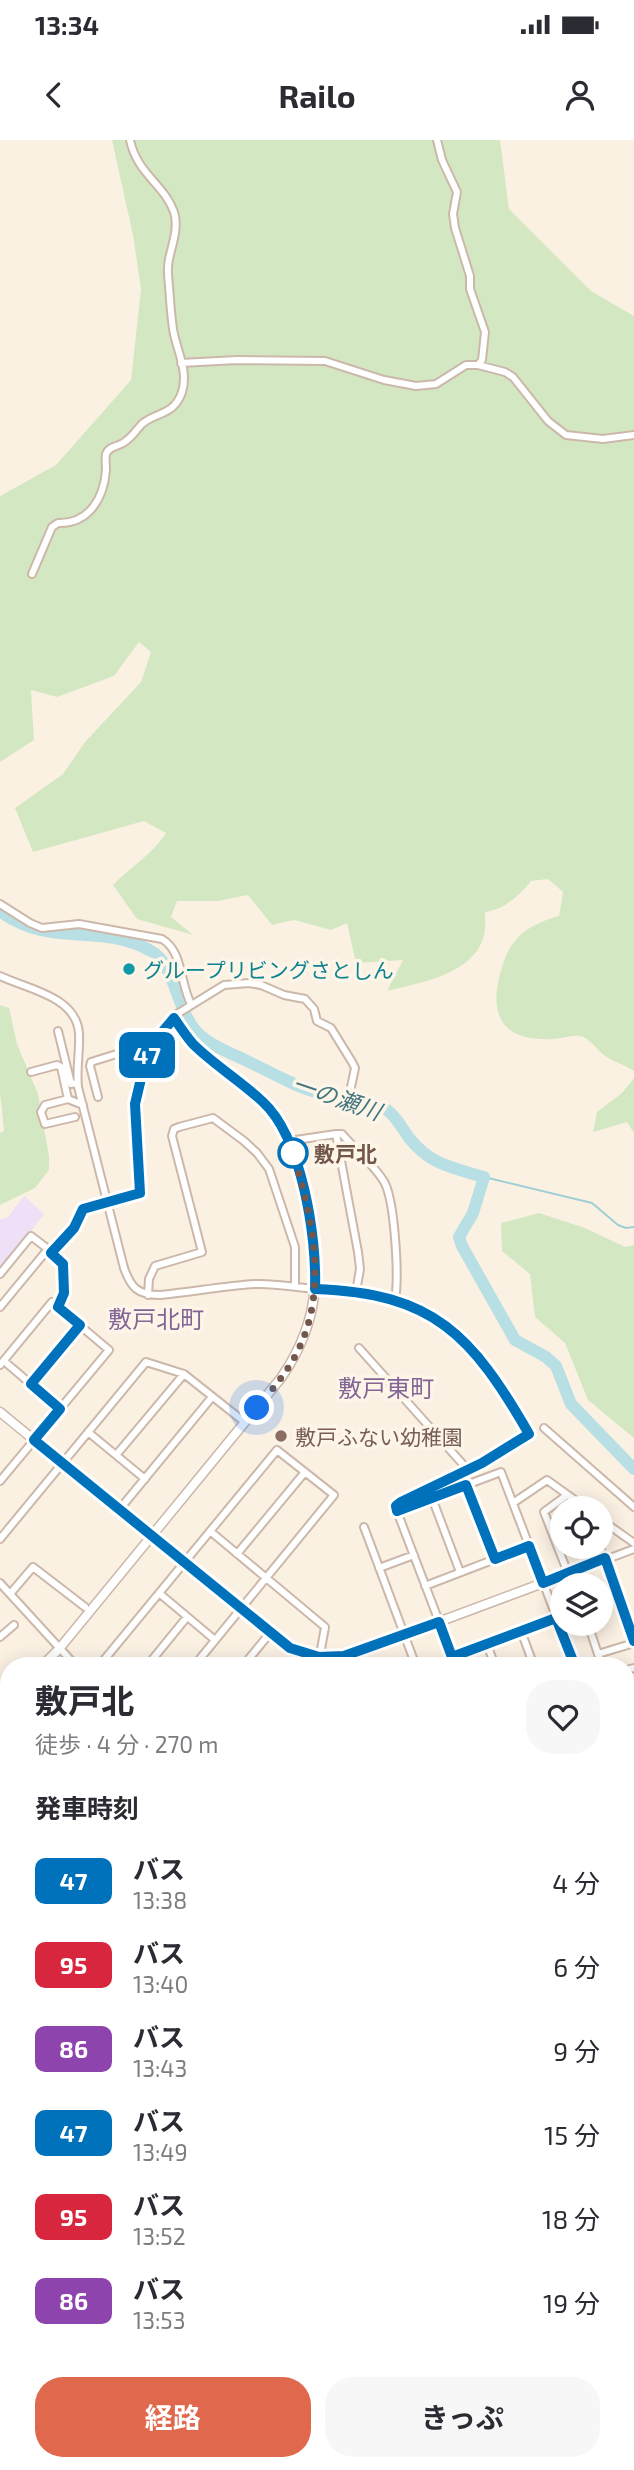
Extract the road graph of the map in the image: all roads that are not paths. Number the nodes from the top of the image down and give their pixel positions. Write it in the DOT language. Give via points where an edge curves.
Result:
graph roads {
  1 [pos="130,140"];
  2 [pos="437,140"];
  3 [pos="181,363"];
  4 [pos="478,365"];
  5 [pos="634,435"];
  6 [pos="32,574"];
  7 [pos="0,904"];
  8 [pos="0,975"];
  9 [pos="190,1005"];
  10 [pos="175,1016"];
  11 [pos="58,1031"];
  12 [pos="152,1043"];
  13 [pos="31,1072"];
  14 [pos="78,1083"];
  15 [pos="351,1092"];
  16 [pos="98,1097"];
  17 [pos="68,1099"];
  18 [pos="83,1105"];
  19 [pos="75,1117"];
  20 [pos="336,1134"];
  21 [pos="289,1141"];
  22 [pos="107,1202"];
  23 [pos="0,1274"];
  24 [pos="295,1286"];
  25 [pos="315,1289"];
  26 [pos="356,1292"];
  27 [pos="148,1295"];
  28 [pos="395,1300"];
  29 [pos="0,1307"];
  30 [pos="58,1307"];
  31 [pos="80,1325"];
  32 [pos="359,1348"];
  33 [pos="2,1363"];
  34 [pos="184,1374"];
  35 [pos="31,1384"];
  36 [pos="212,1398"];
  37 [pos="60,1409"];
  38 [pos="0,1412"];
  39 [pos="242,1420"];
  40 [pos="544,1429"];
  41 [pos="88,1432"];
  42 [pos="34,1440"];
  43 [pos="117,1454"];
  44 [pos="62,1463"];
  45 [pos="0,1465"];
  46 [pos="468,1470"];
  47 [pos="8,1472"];
  48 [pos="305,1472"];
  49 [pos="145,1479"];
  50 [pos="0,1481"];
  51 [pos="466,1485"];
  52 [pos="567,1495"];
  53 [pos="432,1498"];
  54 [pos="513,1503"];
  55 [pos="634,1507"];
  56 [pos="119,1510"];
  57 [pos="397,1511"];
  58 [pos="364,1527"];
  59 [pos="613,1528"];
  60 [pos="210,1531"];
  61 [pos="152,1536"];
  62 [pos="0,1539"];
  63 [pos="634,1543"];
  64 [pos="529,1546"];
  65 [pos="634,1549"];
  66 [pos="237,1554"];
  67 [pos="414,1555"];
  68 [pos="613,1556"];
  69 [pos="495,1559"];
  70 [pos="603,1559"];
  71 [pos="605,1559"];
  72 [pos="184,1563"];
  73 [pos="379,1568"];
  74 [pos="460,1572"];
  75 [pos="568,1573"];
  76 [pos="266,1578"];
  77 [pos="550,1580"];
  78 [pos="0,1583"];
  79 [pos="543,1583"];
  80 [pos="425,1586"];
  81 [pos="159,1593"];
  82 [pos="10,1594"];
  83 [pos="550,1602"];
  84 [pos="85,1607"];
  85 [pos="240,1609"];
  86 [pos="187,1617"];
  87 [pos="550,1620"];
  88 [pos="439,1622"];
  89 [pos="14,1625"];
  90 [pos="521,1631"];
  91 [pos="270,1633"];
  92 [pos="405,1635"];
  93 [pos="563,1636"];
  94 [pos="592,1636"];
  95 [pos="0,1637"];
  96 [pos="215,1640"];
  97 [pos="634,1642"];
  98 [pos="487,1644"];
  99 [pos="59,1649"];
  100 [pos="598,1654"];
  101 [pos="51,1657"];
  102 [pos="67,1657"];
  103 [pos="106,1657"];
  104 [pos="154,1657"];
  105 [pos="201,1657"];
  106 [pos="251,1657"];
  107 [pos="309,1657"];
  108 [pos="319,1657"];
  109 [pos="338,1657"];
  110 [pos="413,1657"];
  111 [pos="452,1657"];
  112 [pos="492,1657"];
  113 [pos="531,1657"];
  114 [pos="571,1657"];
  115 [pos="599,1657"];
  1 -- 3 [label="street" via="137,163 170,202 175,215 169,280"];
  2 -- 4 [label="street" via="457,192 454,229 485,332"];
  3 -- 4 [label="street" via="325,361 416,386 436,384 466,365"];
  3 -- 6 [label="street" via="185,376 174,406 110,448 96,505 82,517 52,527"];
  4 -- 5 [label="street" via="513,377 548,421 566,435 604,439"];
  7 -- 9 [label="street" via="42,928 79,924 162,939 174,951"];
  8 -- 14 [label="street" via="61,1002 71,1011 79,1031"];
  9 -- 10 [label="street"];
  9 -- 15 [label="street" via="224,985 249,983 305,999 317,1021 331,1028 355,1068"];
  10 -- 12 [label="street"];
  10 -- 21 [label="street" via="194,1045 264,1103"];
  11 -- 14 [label="street" via="71,1084"];
  12 -- 16 [label="street" via="91,1062"];
  12 -- 22 [label="street" via="135,1104 140,1193"];
  13 -- 17 [label="street" via="61,1067"];
  14 -- 18 [label="street"];
  17 -- 18 [label="street"];
  17 -- 19 [label="street" via="45,1105 41,1112 45,1124"];
  18 -- 22 [label="street"];
  20 -- 21 [label="street"];
  20 -- 26 [label="street" via="358,1251"];
  20 -- 28 [label="street" via="342,1134 385,1182 396,1255"];
  21 -- 25 [label="street" via="313,1238"];
  22 -- 27 [label="street" via="128,1279"];
  22 -- 30 [label="street" via="83,1209 74,1228 51,1253 63,1264 64,1293"];
  23 -- 29 [label="street" via="31,1236 48,1250"];
  24 -- 25 [label="street"];
  24 -- 27 [label="street" via="258,1284"];
  24 -- 27 [label="street" via="295,1247 269,1169 244,1141 213,1118 174,1129 172,1136 202,1252 155,1266"];
  25 -- 26 [label="street"];
  25 -- 61 [label="street" via="307,1326 291,1363"];
  26 -- 28 [label="street"];
  28 -- 46 [label="street" via="439,1321 466,1345 529,1434"];
  30 -- 31 [label="street"];
  30 -- 33 [label="street" via="52,1302"];
  31 -- 35 [label="street"];
  31 -- 37 [label="street" via="109,1350"];
  32 -- 46 [label="street"];
  33 -- 35 [label="street"];
  34 -- 36 [label="street"];
  34 -- 41 [label="street" via="146,1362"];
  34 -- 43 [label="street"];
  35 -- 37 [label="street"];
  36 -- 39 [label="street"];
  36 -- 49 [label="street"];
  37 -- 42 [label="street"];
  38 -- 42 [label="street"];
  40 -- 55 [label="street"];
  41 -- 43 [label="street"];
  41 -- 44 [label="street"];
  42 -- 44 [label="street"];
  42 -- 47 [label="street"];
  43 -- 49 [label="street"];
  44 -- 56 [label="street"];
  44 -- 62 [label="street"];
  45 -- 47 [label="street"];
  46 -- 57 [label="street" via="401,1502"];
  47 -- 50 [label="street"];
  48 -- 60 [label="street" via="277,1450"];
  48 -- 66 [label="street"];
  48 -- 76 [label="street" via="334,1495"];
  49 -- 56 [label="street"];
  51 -- 53 [label="street"];
  51 -- 54 [label="street" via="501,1472"];
  51 -- 69 [label="street"];
  52 -- 54 [label="street" via="547,1480"];
  52 -- 75 [label="street" via="544,1512"];
  53 -- 57 [label="street"];
  53 -- 74 [label="street"];
  54 -- 64 [label="street"];
  56 -- 61 [label="street"];
  57 -- 67 [label="street"];
  58 -- 73 [label="street"];
  59 -- 63 [label="street"];
  60 -- 66 [label="street"];
  60 -- 72 [label="street"];
  61 -- 72 [label="street"];
  61 -- 99 [label="street"];
  64 -- 69 [label="street"];
  64 -- 79 [label="street"];
  65 -- 68 [label="street"];
  66 -- 76 [label="street"];
  67 -- 73 [label="street"];
  67 -- 80 [label="street"];
  69 -- 74 [label="street"];
  70 -- 75 [label="street"];
  71 -- 97 [label="street"];
  72 -- 81 [label="street"];
  72 -- 85 [label="street"];
  73 -- 92 [label="street"];
  74 -- 80 [label="street"];
  76 -- 85 [label="street"];
  76 -- 108 [label="street" via="326,1627"];
  77 -- 79 [label="street"];
  78 -- 82 [label="street"];
  79 -- 83 [label="street"];
  79 -- 88 [label="street"];
  80 -- 88 [label="street"];
  81 -- 86 [label="street"];
  81 -- 103 [label="street"];
  82 -- 84 [label="street" via="33,1567"];
  82 -- 99 [label="street"];
  85 -- 91 [label="street"];
  85 -- 96 [label="street"];
  86 -- 96 [label="street"];
  86 -- 104 [label="street"];
  87 -- 90 [label="street"];
  88 -- 92 [label="street"];
  88 -- 111 [label="street"];
  89 -- 95 [label="street"];
  90 -- 98 [label="street"];
  90 -- 113 [label="street"];
  91 -- 106 [label="street"];
  91 -- 107 [label="street"];
  92 -- 109 [label="street"];
  92 -- 110 [label="street"];
  93 -- 114 [label="street"];
  94 -- 100 [label="street"];
  96 -- 105 [label="street"];
  97 -- 100 [label="street"];
  98 -- 111 [label="street"];
  98 -- 112 [label="street"];
  99 -- 101 [label="street"];
  99 -- 102 [label="street"];
  100 -- 115 [label="street"];
}
